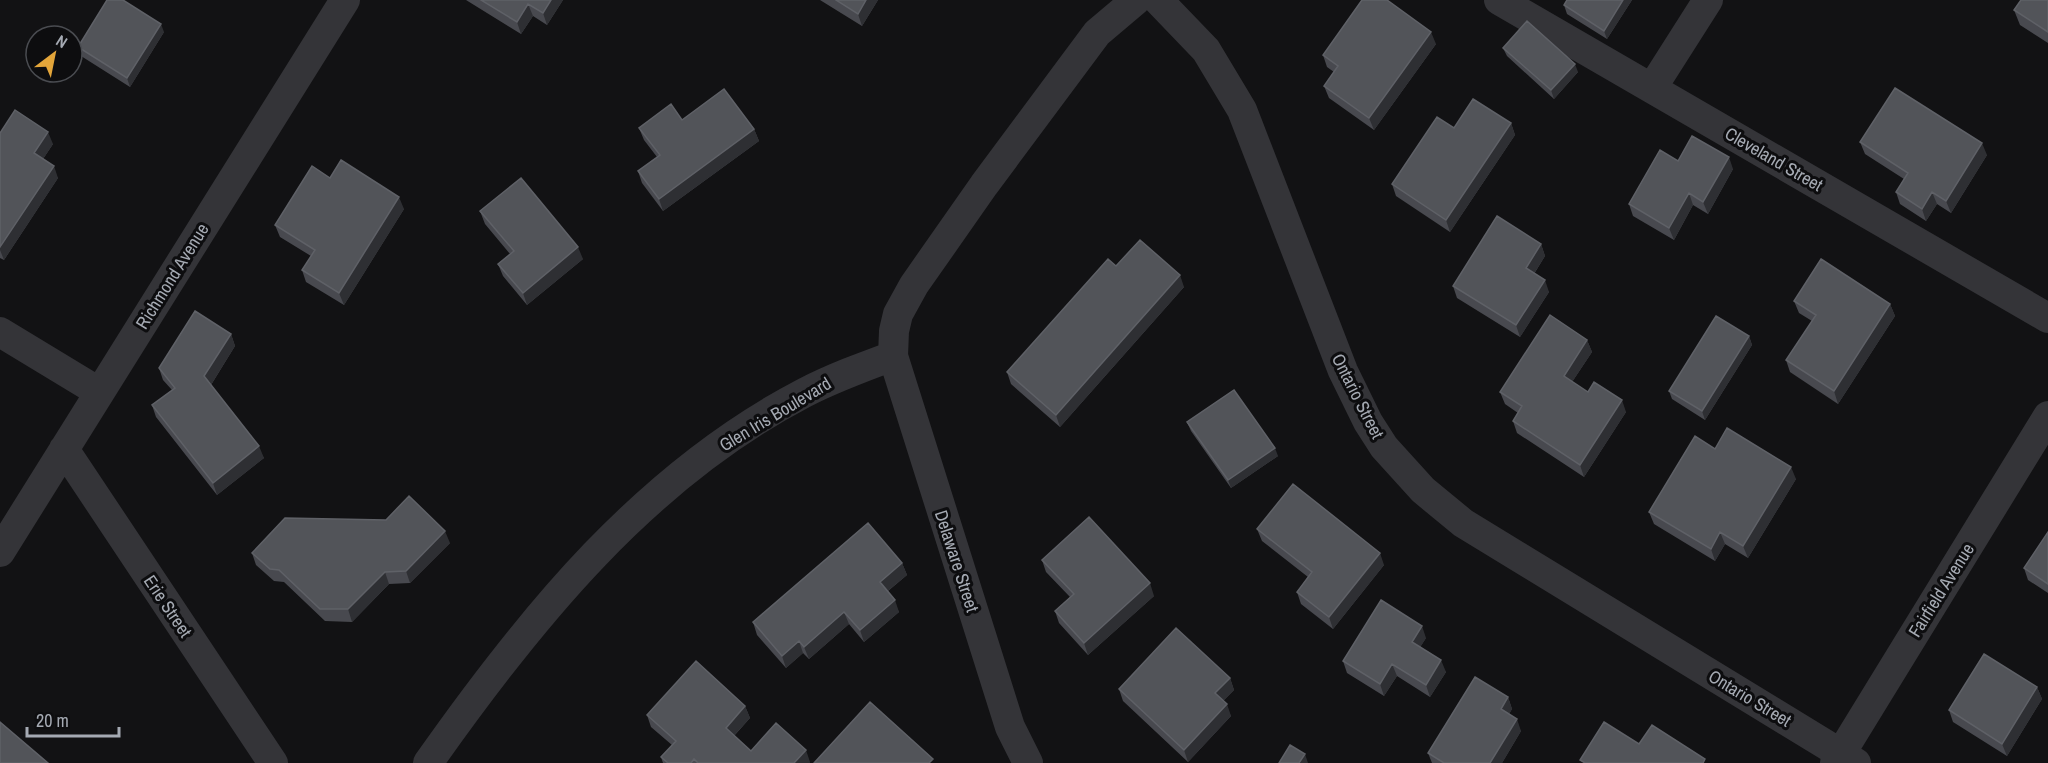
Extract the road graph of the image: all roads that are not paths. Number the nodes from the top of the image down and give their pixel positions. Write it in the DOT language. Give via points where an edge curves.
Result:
graph roads {
  1 [pos="345,0"];
  2 [pos="1136,0"];
  3 [pos="1158,0"];
  4 [pos="1499,0"];
  5 [pos="1708,0"];
  6 [pos="1652,88"];
  7 [pos="2048,318"];
  8 [pos="0,332"];
  9 [pos="893,356"];
  10 [pos="99,392"];
  11 [pos="2048,416"];
  12 [pos="64,449"];
  13 [pos="0,552"];
  14 [pos="1844,760"];
  15 [pos="273,763"];
  16 [pos="428,763"];
  17 [pos="1028,763"];
  1 -- 10 [label="street, Richmond Avenue"];
  2 -- 9 [label="street" via="1096,33 914,285 896,322"];
  3 -- 14 [label="street, Ontario Street" via="1206,50 1242,110 1343,371 1384,447 1415,482 1463,523"];
  4 -- 6 [label="street, Cleveland Street"];
  5 -- 6 [label="street"];
  6 -- 7 [label="street, Cleveland Street"];
  8 -- 10 [label="street"];
  9 -- 16 [label="street, Glen Iris Boulevard" via="840,375 803,394 733,436 647,503 609,538 540,614"];
  9 -- 17 [label="street, Delaware Street" via="1010,727"];
  10 -- 12 [label="street, Richmond Avenue"];
  11 -- 14 [label="street, Fairfield Avenue"];
  12 -- 13 [label="street, Richmond Avenue"];
  12 -- 15 [label="street, Erie Street"];
}
